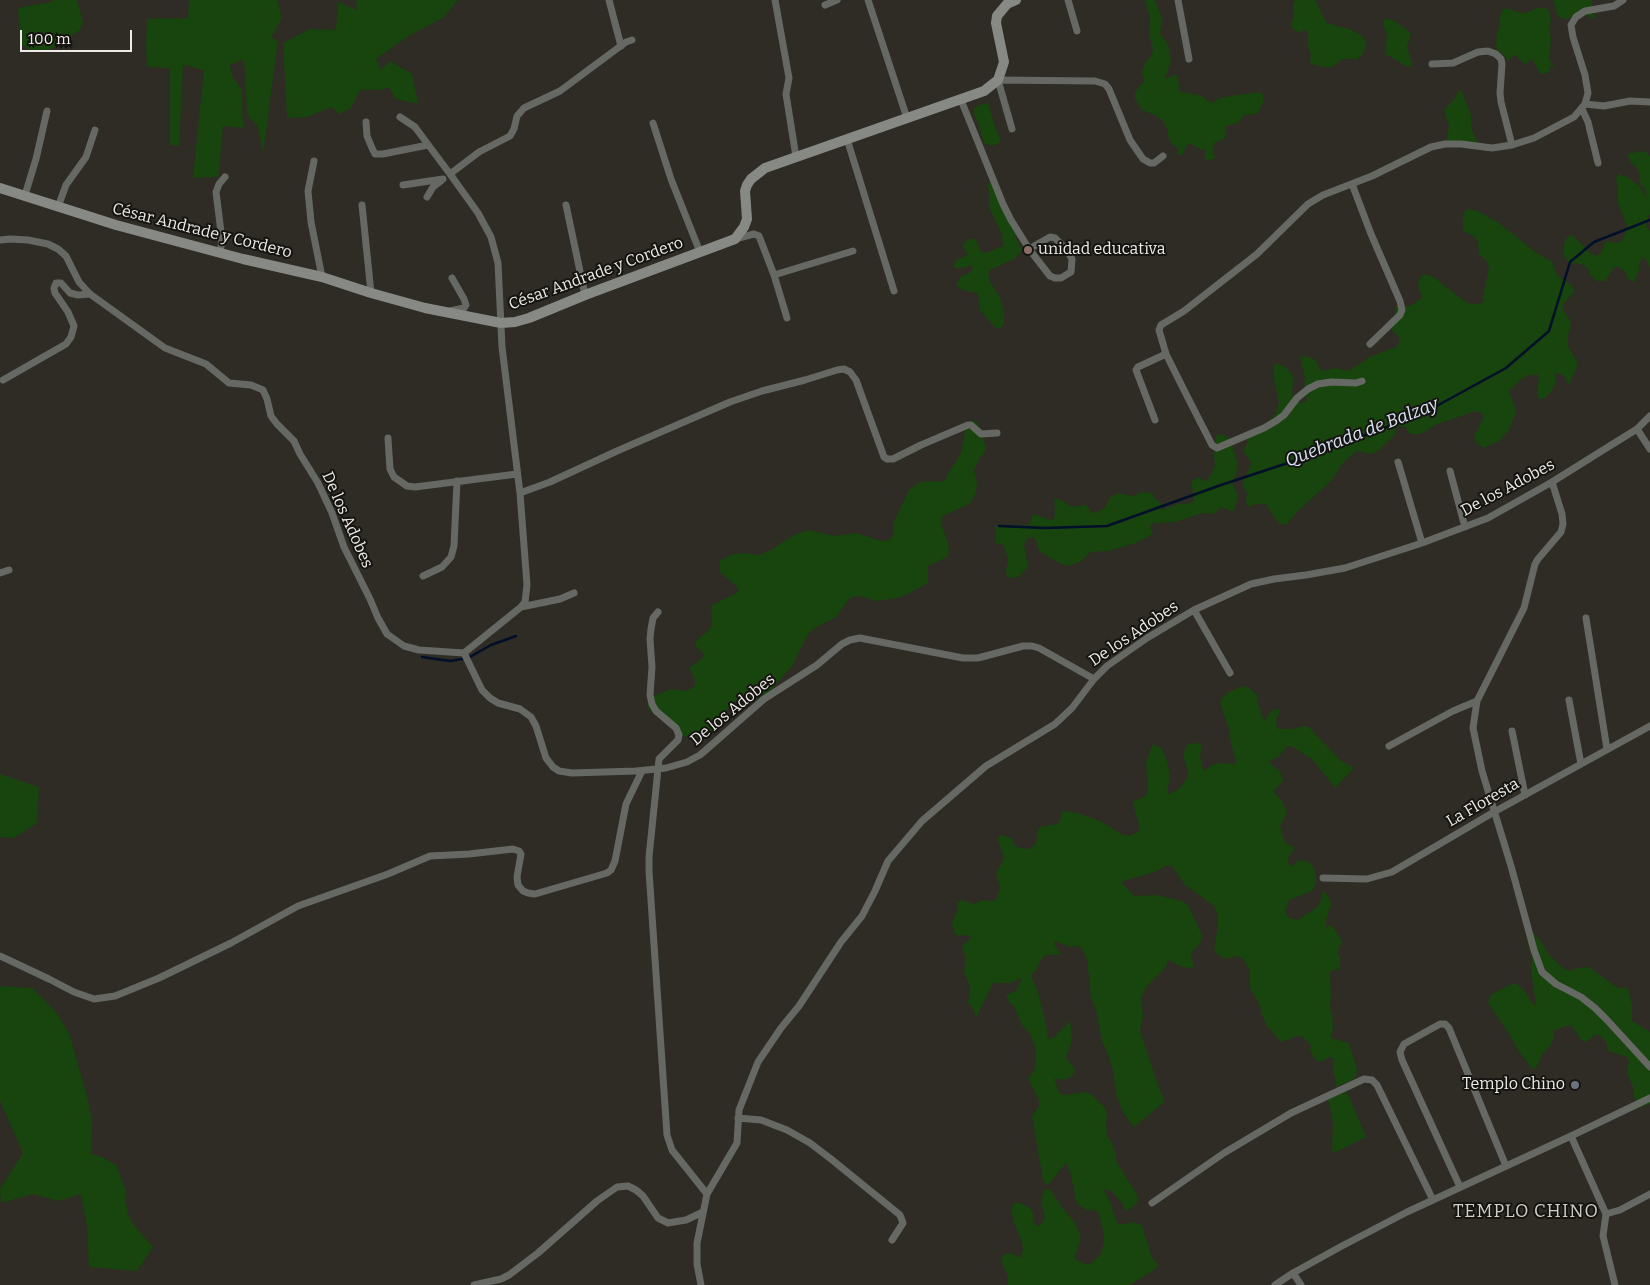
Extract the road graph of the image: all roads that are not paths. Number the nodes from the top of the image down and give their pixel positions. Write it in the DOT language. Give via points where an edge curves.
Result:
graph roads {
  1 [pos="609,0"];
  2 [pos="776,0"];
  3 [pos="837,0"];
  4 [pos="868,0"];
  5 [pos="1016,0"];
  6 [pos="1068,0"];
  7 [pos="1178,0"];
  8 [pos="1623,0"];
  9 [pos="825,5"];
  10 [pos="1077,31"];
  11 [pos="632,40"];
  12 [pos="621,46"];
  13 [pos="1189,59"];
  14 [pos="1432,64"];
  15 [pos="998,80"];
  16 [pos="961,100"];
  17 [pos="1650,102"];
  18 [pos="1584,107"];
  19 [pos="47,111"];
  20 [pos="400,117"];
  21 [pos="907,118"];
  22 [pos="366,122"];
  23 [pos="652,123"];
  24 [pos="1012,129"];
  25 [pos="95,130"];
  26 [pos="847,139"];
  27 [pos="428,145"];
  28 [pos="1512,145"];
  29 [pos="1163,156"];
  30 [pos="796,157"];
  31 [pos="314,161"];
  32 [pos="1598,163"];
  33 [pos="452,176"];
  34 [pos="225,177"];
  35 [pos="443,179"];
  36 [pos="1352,184"];
  37 [pos="403,185"];
  38 [pos="0,188"];
  39 [pos="25,195"];
  40 [pos="427,198"];
  41 [pos="362,205"];
  42 [pos="566,205"];
  43 [pos="58,207"];
  44 [pos="734,239"];
  45 [pos="0,240"];
  46 [pos="1029,249"];
  47 [pos="853,250"];
  48 [pos="700,252"];
  49 [pos="220,253"];
  50 [pos="774,275"];
  51 [pos="322,277"];
  52 [pos="452,278"];
  53 [pos="894,291"];
  54 [pos="371,293"];
  55 [pos="90,294"];
  56 [pos="585,295"];
  57 [pos="445,312"];
  58 [pos="787,318"];
  59 [pos="501,323"];
  60 [pos="1370,344"];
  61 [pos="1166,354"];
  62 [pos="3,380"];
  63 [pos="1362,381"];
  64 [pos="1650,416"];
  65 [pos="1154,420"];
  66 [pos="1637,428"];
  67 [pos="997,433"];
  68 [pos="388,438"];
  69 [pos="1650,449"];
  70 [pos="1398,462"];
  71 [pos="1450,471"];
  72 [pos="517,474"];
  73 [pos="457,481"];
  74 [pos="1552,482"];
  75 [pos="520,493"];
  76 [pos="1465,527"];
  77 [pos="1422,543"];
  78 [pos="9,570"];
  79 [pos="0,573"];
  80 [pos="422,576"];
  81 [pos="574,593"];
  82 [pos="522,607"];
  83 [pos="1194,610"];
  84 [pos="658,612"];
  85 [pos="1586,618"];
  86 [pos="465,655"];
  87 [pos="1230,673"];
  88 [pos="1094,679"];
  89 [pos="1569,700"];
  90 [pos="1478,701"];
  91 [pos="1650,726"];
  92 [pos="1512,731"];
  93 [pos="1389,746"];
  94 [pos="1607,749"];
  95 [pos="1581,764"];
  96 [pos="658,769"];
  97 [pos="642,771"];
  98 [pos="1525,795"];
  99 [pos="1494,812"];
  100 [pos="1322,878"];
  101 [pos="0,956"];
  102 [pos="1650,1067"];
  103 [pos="1650,1098"];
  104 [pos="738,1118"];
  105 [pos="1571,1136"];
  106 [pos="1506,1166"];
  107 [pos="1460,1187"];
  108 [pos="707,1194"];
  109 [pos="1650,1194"];
  110 [pos="1433,1200"];
  111 [pos="1152,1203"];
  112 [pos="703,1212"];
  113 [pos="1606,1214"];
  114 [pos="892,1240"];
  115 [pos="1293,1273"];
  116 [pos="474,1285"];
  117 [pos="700,1285"];
  118 [pos="1275,1285"];
  119 [pos="1301,1285"];
  120 [pos="1615,1285"];
  1 -- 12 [label="street"];
  2 -- 30 [label="street"];
  3 -- 9 [label="street"];
  4 -- 21 [label="street"];
  5 -- 15 [label="street" via="1007,4 997,16 1004,62"];
  6 -- 10 [label="street"];
  7 -- 13 [label="street"];
  8 -- 18 [label="street" via="1614,6 1585,11 1571,25 1585,74 1588,93"];
  11 -- 12 [label="street"];
  12 -- 33 [label="street" via="560,91 524,108 510,136 480,152"];
  14 -- 28 [label="street" via="1452,63 1478,52 1496,54 1502,64 1500,94"];
  15 -- 16 [label="street" via="984,91"];
  15 -- 24 [label="street"];
  15 -- 29 [label="street" via="1095,81 1105,84 1130,140 1143,159 1154,163"];
  16 -- 21 [label="street"];
  16 -- 46 [label="street" via="1003,204"];
  17 -- 18 [label="street" via="1630,101"];
  18 -- 28 [label="street" via="1574,117 1534,138"];
  18 -- 32 [label="street"];
  19 -- 39 [label="street"];
  20 -- 27 [label="street" via="415,128"];
  21 -- 26 [label="street"];
  22 -- 27 [label="street" via="367,136 375,154"];
  23 -- 48 [label="street"];
  25 -- 43 [label="street" via="86,157 66,185"];
  26 -- 30 [label="street"];
  26 -- 53 [label="street"];
  27 -- 33 [label="street"];
  28 -- 36 [label="street" via="1492,148 1445,144 1432,147"];
  30 -- 44 [label="street" via="765,168 750,179 745,191 747,219"];
  31 -- 51 [label="street" via="308,191"];
  33 -- 35 [label="street"];
  33 -- 59 [label="street" via="478,212 491,237 498,263"];
  34 -- 49 [label="street" via="216,192 222,240"];
  35 -- 37 [label="street"];
  35 -- 40 [label="street"];
  36 -- 60 [label="street" via="1402,310"];
  36 -- 61 [label="street" via="1308,204 1250,260 1184,311 1160,325"];
  38 -- 39 [label="street, César Andrade y Cordero"];
  39 -- 43 [label="street, César Andrade y Cordero"];
  41 -- 54 [label="street"];
  42 -- 56 [label="street"];
  43 -- 49 [label="street, César Andrade y Cordero"];
  44 -- 48 [label="street, César Andrade y Cordero"];
  44 -- 50 [label="street" via="754,234 759,236"];
  45 -- 55 [label="street, De los Adobes" via="28,240 58,249"];
  46 -- 46 [label="street" via="1050,276 1061,278 1071,272 1072,259 1055,238 1050,237"];
  47 -- 50 [label="street"];
  48 -- 56 [label="street, César Andrade y Cordero"];
  49 -- 51 [label="street, César Andrade y Cordero"];
  50 -- 58 [label="street"];
  51 -- 54 [label="street, César Andrade y Cordero"];
  52 -- 57 [label="street" via="466,305"];
  54 -- 57 [label="street, César Andrade y Cordero"];
  55 -- 62 [label="street" via="70,293 56,283 55,293 74,326 72,337 66,344"];
  55 -- 86 [label="street, De los Adobes" via="165,348 206,364 229,382 263,390 271,416 294,441 318,483 344,547 387,634 404,646"];
  56 -- 59 [label="street, César Andrade y Cordero" via="529,318"];
  57 -- 59 [label="street, César Andrade y Cordero"];
  59 -- 72 [label="street"];
  61 -- 63 [label="street" via="1212,445 1217,448 1276,422 1297,398 1318,384"];
  61 -- 65 [label="street" via="1136,370"];
  64 -- 66 [label="street, De los Adobes"];
  66 -- 69 [label="street"];
  66 -- 74 [label="street, De los Adobes"];
  67 -- 75 [label="street" via="981,434 968,425 887,459 856,380 844,369 730,402"];
  68 -- 73 [label="street" via="390,469 394,477 407,486"];
  70 -- 77 [label="street"];
  71 -- 76 [label="street"];
  72 -- 73 [label="street"];
  72 -- 75 [label="street"];
  73 -- 80 [label="street" via="451,557 442,567"];
  74 -- 76 [label="street, De los Adobes" via="1488,518"];
  74 -- 90 [label="street" via="1562,514 1561,532 1535,564 1524,608"];
  75 -- 82 [label="street" via="527,585"];
  76 -- 77 [label="street, De los Adobes"];
  77 -- 83 [label="street, De los Adobes" via="1345,568 1259,582"];
  78 -- 79 [label="street"];
  81 -- 82 [label="street"];
  82 -- 86 [label="street"];
  83 -- 87 [label="street"];
  83 -- 88 [label="street, De los Adobes" via="1147,638"];
  84 -- 96 [label="street" via="653,618 650,634 650,695 656,711 676,728 679,735 659,759"];
  85 -- 94 [label="street"];
  86 -- 97 [label="street, De los Adobes" via="482,690 490,698 520,709 531,717 546,758 559,771"];
  88 -- 96 [label="street, De los Adobes" via="1032,646 978,658 963,658 860,638 850,640 764,699 700,755 687,762"];
  88 -- 104 [label="street" via="1056,724 986,766 922,821 888,861 862,916 758,1062"];
  89 -- 95 [label="street"];
  90 -- 93 [label="street"];
  90 -- 99 [label="street" via="1473,728"];
  91 -- 94 [label="street, La Floresta"];
  92 -- 98 [label="street"];
  94 -- 95 [label="street, La Floresta"];
  95 -- 98 [label="street, La Floresta"];
  96 -- 97 [label="street, De los Adobes"];
  96 -- 108 [label="street" via="649,871 666,1134 672,1150"];
  97 -- 101 [label="street" via="626,804 611,870 535,894 518,885 522,858 519,851 430,856 298,906 175,970 114,996 94,999"];
  98 -- 99 [label="street, La Floresta"];
  99 -- 100 [label="street, La Floresta" via="1392,872 1367,879"];
  99 -- 102 [label="street" via="1542,972 1595,1008"];
  103 -- 105 [label="street"];
  104 -- 108 [label="street" via="737,1143"];
  104 -- 114 [label="street" via="761,1120 810,1142 900,1215 902,1223"];
  105 -- 106 [label="street"];
  105 -- 113 [label="street"];
  106 -- 107 [label="street"];
  106 -- 107 [label="street" via="1449,1028 1440,1024 1404,1044 1400,1052"];
  107 -- 110 [label="street"];
  108 -- 112 [label="street"];
  109 -- 113 [label="street"];
  110 -- 111 [label="street" via="1377,1085 1364,1079 1291,1113 1224,1153"];
  110 -- 115 [label="street"];
  112 -- 116 [label="street" via="686,1220 668,1223 658,1218 636,1190 628,1186 617,1187 509,1275"];
  112 -- 117 [label="street" via="697,1243"];
  113 -- 120 [label="street" via="1604,1236"];
  115 -- 118 [label="street"];
  115 -- 119 [label="street"];
}
